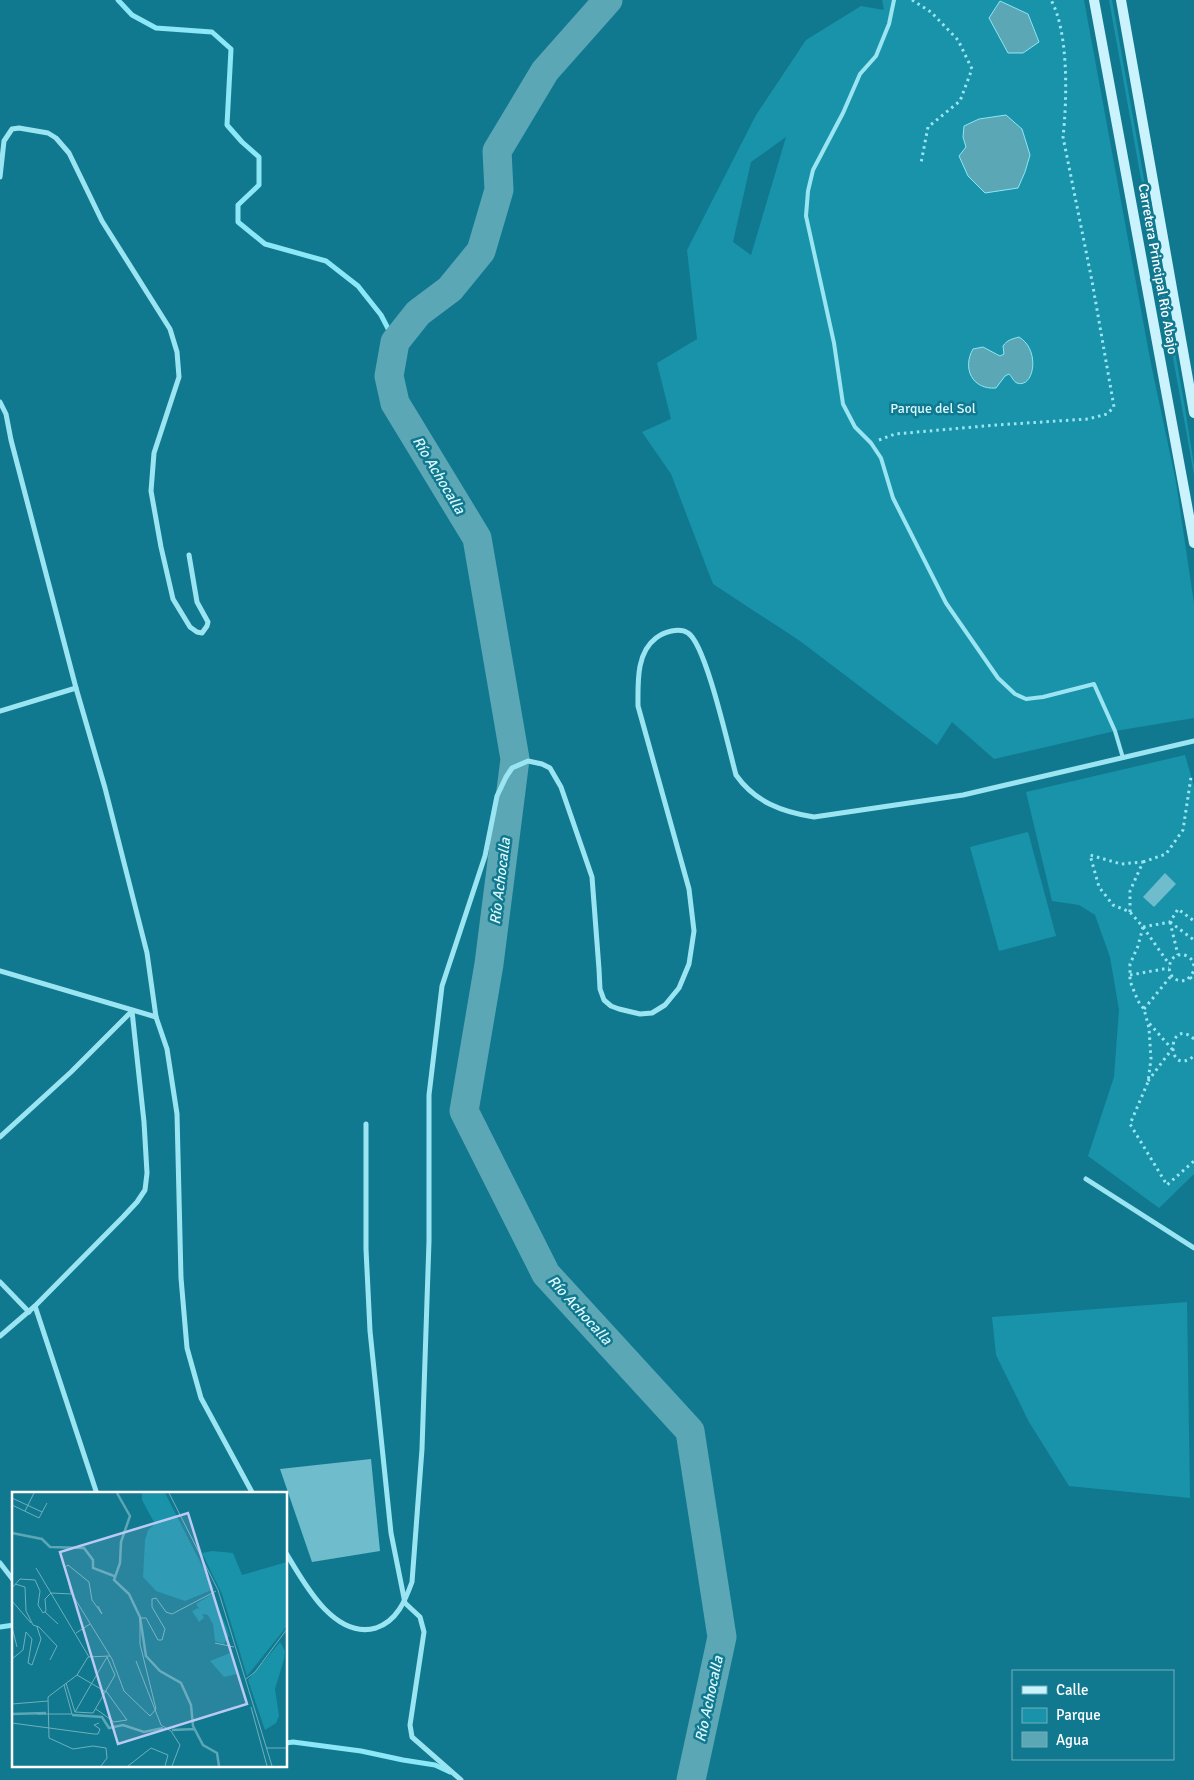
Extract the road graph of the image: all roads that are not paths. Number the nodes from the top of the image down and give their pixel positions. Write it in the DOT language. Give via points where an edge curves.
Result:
graph roads {
  1 [pos="894,0"];
  2 [pos="1094,0"];
  3 [pos="1121,0"];
  4 [pos="0,177"];
  5 [pos="0,402"];
  6 [pos="1194,413"];
  7 [pos="1194,543"];
  8 [pos="189,556"];
  9 [pos="76,688"];
  10 [pos="0,711"];
  11 [pos="1194,741"];
  12 [pos="1123,758"];
  13 [pos="0,971"];
  14 [pos="132,1011"];
  15 [pos="156,1017"];
  16 [pos="366,1124"];
  17 [pos="0,1137"];
  18 [pos="1086,1179"];
  19 [pos="1194,1248"];
  20 [pos="0,1282"];
  21 [pos="35,1306"];
  22 [pos="29,1312"];
  23 [pos="0,1336"];
  24 [pos="96,1492"];
  25 [pos="251,1492"];
  26 [pos="288,1556"];
  27 [pos="0,1563"];
  28 [pos="12,1578"];
  29 [pos="405,1603"];
  30 [pos="461,1780"];
  1 -- 12 [label="lane" via="889,24 876,56 860,74 814,170 808,190 806,216 834,343 843,404 855,426 881,458 893,498 946,603 998,678 1015,694 1026,699 1094,684 1115,730"];
  2 -- 7 [label="main road, Carretera Principal Río Abajo"];
  3 -- 6 [label="main road, Carretera Principal Río Abajo"];
  4 -- 8 [label="street" via="4,141 12,129 39,130 56,138 69,154 102,221 170,329 177,352 179,377 154,452 151,491 173,599 190,627 202,633 208,622 198,602"];
  5 -- 9 [label="street" via="6,414"];
  9 -- 10 [label="street"];
  9 -- 15 [label="street" via="147,953"];
  11 -- 12 [label="street"];
  12 -- 29 [label="street" via="964,794 814,817 796,814 760,800 744,786 736,774 707,668 695,639 680,631 661,634 651,642 642,658 638,674 638,706 689,889 694,931 689,964 680,988 665,1005 652,1013 640,1014 611,1006 604,1000 592,877 561,787 550,768 534,761 512,768 497,796 485,856 442,986 429,1095 422,1449 412,1582"];
  13 -- 14 [label="street"];
  14 -- 15 [label="street"];
  14 -- 17 [label="street"];
  14 -- 21 [label="street" via="144,1122 145,1190 123,1217"];
  15 -- 25 [label="street" via="167,1049 177,1114 180,1278 187,1348 201,1398"];
  16 -- 29 [label="street" via="370,1330 391,1533"];
  18 -- 19 [label="street"];
  20 -- 22 [label="street"];
  21 -- 22 [label="street"];
  21 -- 24 [label="street"];
  22 -- 23 [label="street"];
  26 -- 29 [label="street" via="307,1587 344,1626 366,1631 386,1625"];
  27 -- 28 [label="street"];
  29 -- 30 [label="street" via="420,1617 424,1632 410,1725 412,1737"];
}
